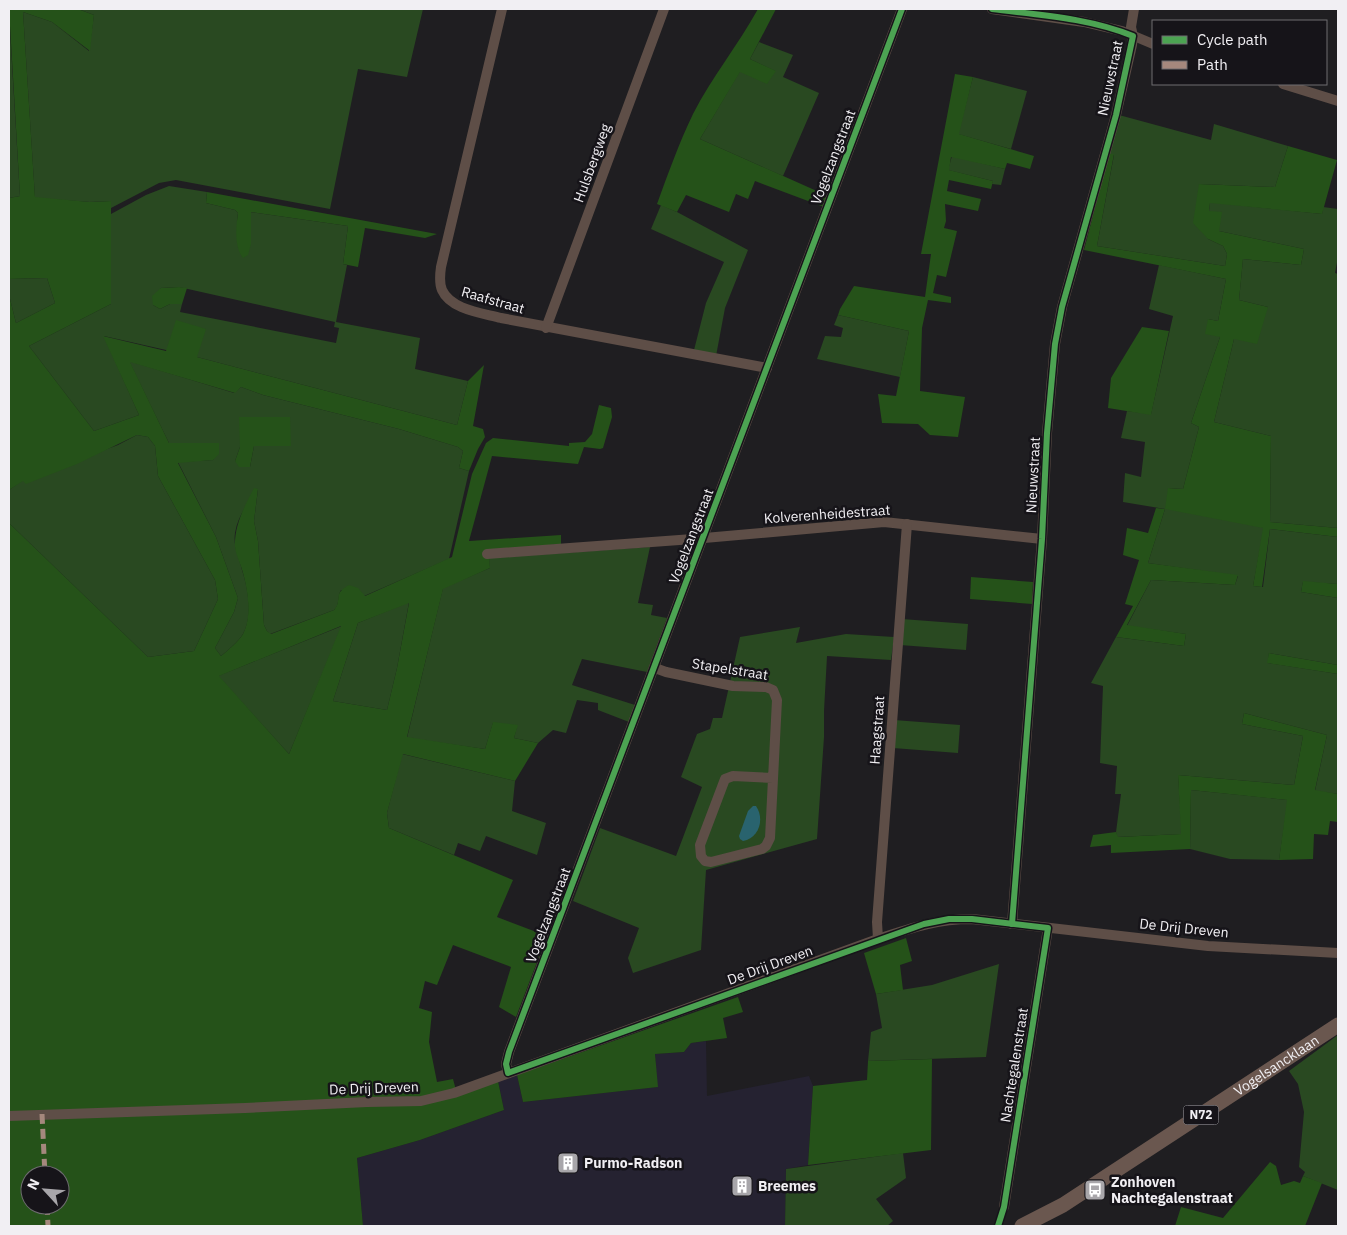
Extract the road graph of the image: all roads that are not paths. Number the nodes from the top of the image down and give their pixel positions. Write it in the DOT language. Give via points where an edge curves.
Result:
graph roads {
  1 [pos="502,9"];
  2 [pos="664,9"];
  3 [pos="902,9"];
  4 [pos="992,9"];
  5 [pos="1134,9"];
  6 [pos="1133,36"];
  7 [pos="1152,44"];
  8 [pos="1286,85"];
  9 [pos="1338,101"];
  10 [pos="546,328"];
  11 [pos="767,368"];
  12 [pos="907,524"];
  13 [pos="704,538"];
  14 [pos="1042,539"];
  15 [pos="487,554"];
  16 [pos="655,668"];
  17 [pos="773,778"];
  18 [pos="1012,924"];
  19 [pos="1048,928"];
  20 [pos="878,939"];
  21 [pos="1338,953"];
  22 [pos="1338,1025"];
  23 [pos="508,1073"];
  24 [pos="9,1116"];
  25 [pos="1063,1204"];
  26 [pos="1004,1207"];
  27 [pos="1022,1226"];
  28 [pos="1039,1226"];
  1 -- 10 [label="street, Raafstraat" via="448,233 440,281 446,297 460,306"];
  2 -- 10 [label="street, Hulsbergweg"];
  3 -- 11 [label="street, Vogelzangstraat"];
  4 -- 6 [label="street" via="1084,22"];
  5 -- 6 [label="street, Nieuwstraat"];
  6 -- 7 [label="street"];
  6 -- 14 [label="street, Nieuwstraat" via="1116,115 1054,344"];
  8 -- 9 [label="street"];
  10 -- 11 [label="street, Raafstraat"];
  11 -- 13 [label="street, Vogelzangstraat"];
  12 -- 13 [label="street, Kolverenheidestraat" via="884,522"];
  12 -- 14 [label="street, Kolverenheidestraat"];
  12 -- 20 [label="street, Haagstraat"];
  13 -- 15 [label="street, Vogelzangstraat"];
  13 -- 16 [label="street, Vogelzangstraat"];
  14 -- 18 [label="street, Nieuwstraat"];
  16 -- 17 [label="street, Stapelstraat" via="733,686 773,690 778,700"];
  16 -- 23 [label="street, Vogelzangstraat" via="509,1052"];
  17 -- 17 [label="street, Stapelstraat" via="770,838 766,846 711,862 700,856 700,845 725,780 733,776"];
  18 -- 19 [label="street, De Drij Dreven"];
  18 -- 20 [label="street, De Drij Dreven" via="950,919"];
  19 -- 21 [label="street, De Drij Dreven" via="1208,946"];
  19 -- 26 [label="street, Nachtegalenstraat"];
  20 -- 23 [label="street, De Drij Dreven"];
  22 -- 25 [label="main road, Vogelsancklaan / N72"];
  23 -- 24 [label="street, De Drij Dreven" via="421,1101"];
  25 -- 27 [label="main road, Vogelsancklaan / N72"];
  25 -- 28 [label="main road, Vogelsancklaan / N72"];
}
